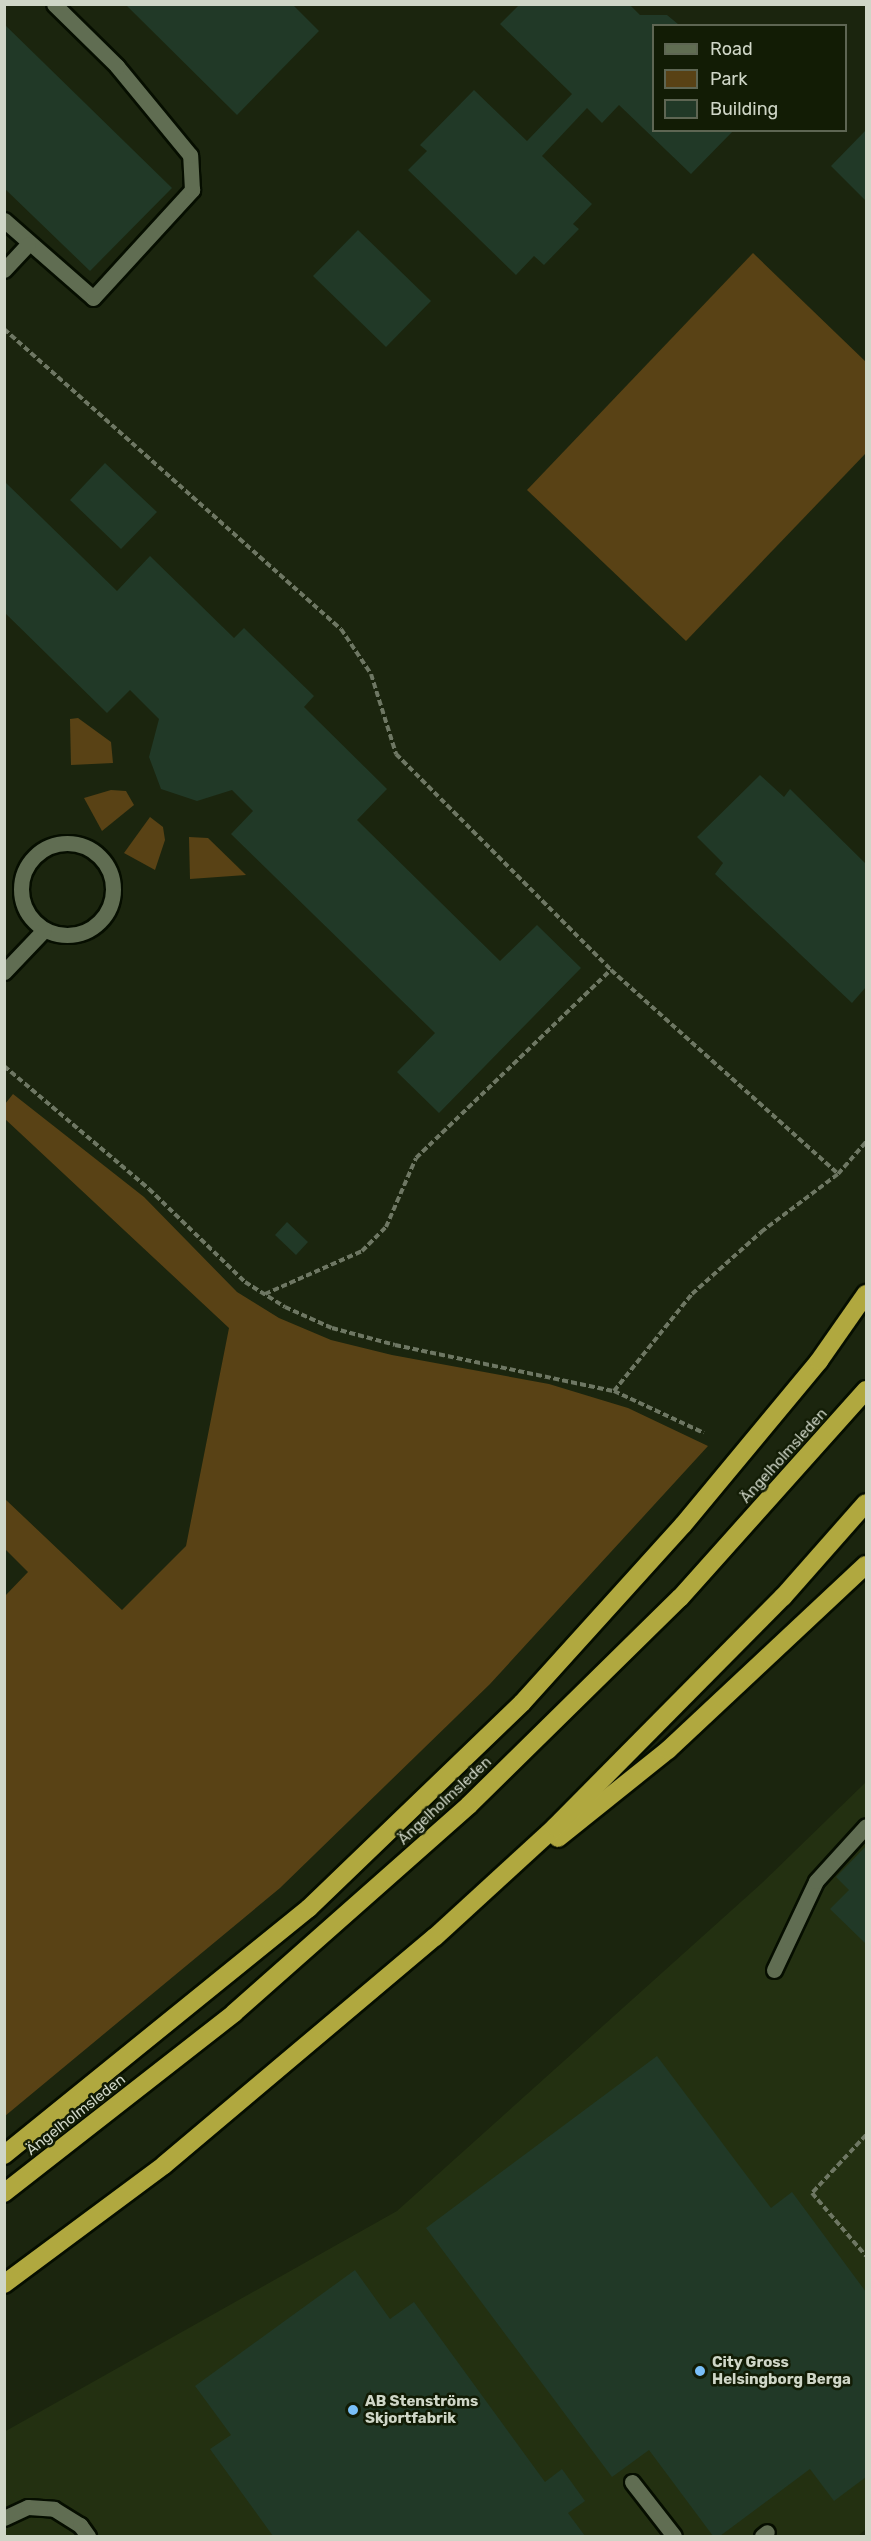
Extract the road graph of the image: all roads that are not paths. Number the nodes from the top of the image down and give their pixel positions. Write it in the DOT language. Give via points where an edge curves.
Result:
graph roads {
  1 [pos="54,4"];
  2 [pos="4,220"];
  3 [pos="28,244"];
  4 [pos="4,270"];
  5 [pos="44,930"];
  6 [pos="4,972"];
  7 [pos="867,1294"];
  8 [pos="867,1390"];
  9 [pos="867,1503"];
  10 [pos="867,1565"];
  11 [pos="867,1826"];
  12 [pos="435,1936"];
  13 [pos="774,1970"];
  14 [pos="4,2155"];
  15 [pos="4,2193"];
  16 [pos="4,2284"];
  17 [pos="633,2482"];
  18 [pos="4,2518"];
  19 [pos="88,2536"];
  20 [pos="674,2536"];
  1 -- 3 [label="street" via="117,66 190,156 192,190 93,298"];
  2 -- 3 [label="street"];
  3 -- 4 [label="street"];
  5 -- 5 [label="street" via="80,934 108,912 111,876 89,848 54,845 26,867 22,902"];
  5 -- 6 [label="street"];
  7 -- 14 [label="highway" via="819,1361 683,1525 522,1703 309,1908"];
  8 -- 15 [label="highway, Ängelholmsleden" via="680,1598 469,1805 234,2013"];
  9 -- 12 [label="highway" via="783,1597 555,1827"];
  10 -- 12 [label="highway" via="668,1750"];
  11 -- 13 [label="street" via="816,1881"];
  12 -- 16 [label="highway" via="164,2165"];
  17 -- 20 [label="street"];
  18 -- 19 [label="street" via="28,2507 54,2509 80,2525"];
}
